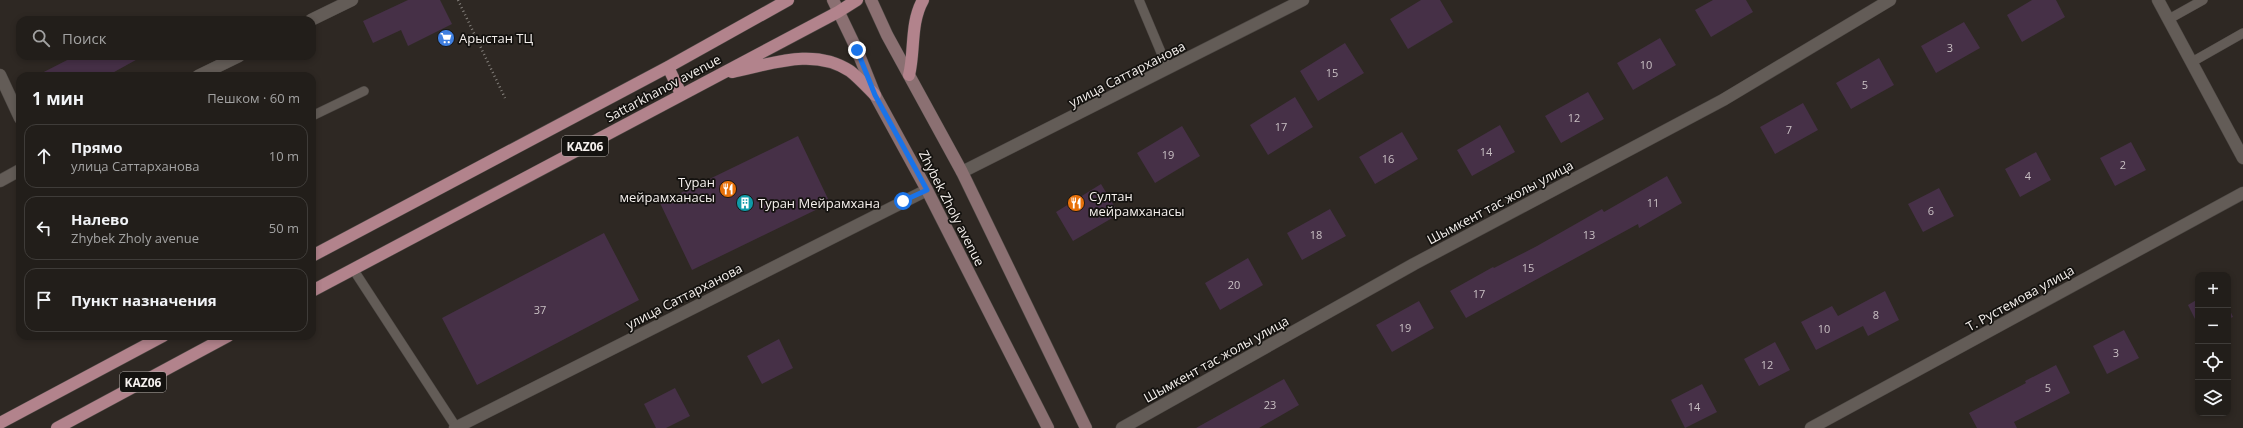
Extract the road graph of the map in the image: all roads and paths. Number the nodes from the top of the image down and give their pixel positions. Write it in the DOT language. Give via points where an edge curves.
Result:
graph roads {
  1 [pos="352,0"];
  2 [pos="458,0"];
  3 [pos="788,0"];
  4 [pos="833,0"];
  5 [pos="857,0"];
  6 [pos="871,0"];
  7 [pos="923,0"];
  8 [pos="1139,0"];
  9 [pos="1303,0"];
  10 [pos="1890,0"];
  11 [pos="2158,0"];
  12 [pos="2203,0"];
  13 [pos="838,12"];
  14 [pos="316,18"];
  15 [pos="2169,19"];
  16 [pos="2243,33"];
  17 [pos="231,60"];
  18 [pos="2192,62"];
  19 [pos="668,67"];
  20 [pos="1168,69"];
  21 [pos="207,72"];
  22 [pos="0,75"];
  23 [pos="718,75"];
  24 [pos="909,76"];
  25 [pos="364,91"];
  26 [pos="681,94"];
  27 [pos="875,95"];
  28 [pos="505,98"];
  29 [pos="16,109"];
  30 [pos="316,114"];
  31 [pos="2243,158"];
  32 [pos="16,172"];
  33 [pos="962,172"];
  34 [pos="0,181"];
  35 [pos="927,190"];
  36 [pos="2243,193"];
  37 [pos="316,254"];
  38 [pos="353,269"];
  39 [pos="316,289"];
  40 [pos="156,340"];
  41 [pos="221,340"];
  42 [pos="0,423"];
  43 [pos="57,428"];
  44 [pos="456,428"];
  45 [pos="1048,428"];
  46 [pos="1086,428"];
  47 [pos="1122,428"];
  48 [pos="1811,428"];
  1 -- 14 [label="street"];
  2 -- 28 [label="path"];
  3 -- 19 [label="main road, Sattarkhanov avenue / KАZ06"];
  4 -- 13 [label="street, Zhybek Zholy avenue"];
  5 -- 13 [label="main road, Sattarkhanov avenue / KАZ06"];
  6 -- 24 [label="street, Zhybek Zholy avenue"];
  7 -- 24 [label="main road" via="912,38 913,57"];
  8 -- 20 [label="lane"];
  9 -- 20 [label="street, улица Саттарханова"];
  10 -- 47 [label="street, Шымкент тас жолы улица" via="1723,100 1414,264"];
  11 -- 15 [label="street"];
  12 -- 15 [label="lane"];
  13 -- 23 [label="main road, Sattarkhanov avenue / KАZ06"];
  13 -- 27 [label="street, Zhybek Zholy avenue"];
  15 -- 18 [label="street"];
  16 -- 18 [label="lane"];
  17 -- 21 [label="street"];
  18 -- 31 [label="street"];
  19 -- 26 [label="main road"];
  19 -- 37 [label="main road, Sattarkhanov avenue / KАZ06"];
  20 -- 33 [label="street, улица Саттарханова"];
  22 -- 29 [label="street"];
  23 -- 26 [label="main road, Sattarkhanov avenue / KАZ06"];
  23 -- 27 [label="main road" via="793,58 816,59 850,71"];
  24 -- 33 [label="street, Zhybek Zholy avenue"];
  25 -- 30 [label="lane"];
  26 -- 38 [label="main road, Sattarkhanov avenue / KАZ06"];
  27 -- 35 [label="street, Zhybek Zholy avenue"];
  32 -- 34 [label="street"];
  33 -- 46 [label="street, Zhybek Zholy avenue"];
  35 -- 44 [label="street, улица Саттарханова"];
  35 -- 45 [label="street, Zhybek Zholy avenue"];
  36 -- 48 [label="street, Т. Рустемова улица"];
  38 -- 39 [label="main road, Sattarkhanov avenue / KАZ06"];
  38 -- 44 [label="lane"];
  40 -- 42 [label="main road, KАZ06"];
  41 -- 43 [label="main road, KАZ06"];
}
